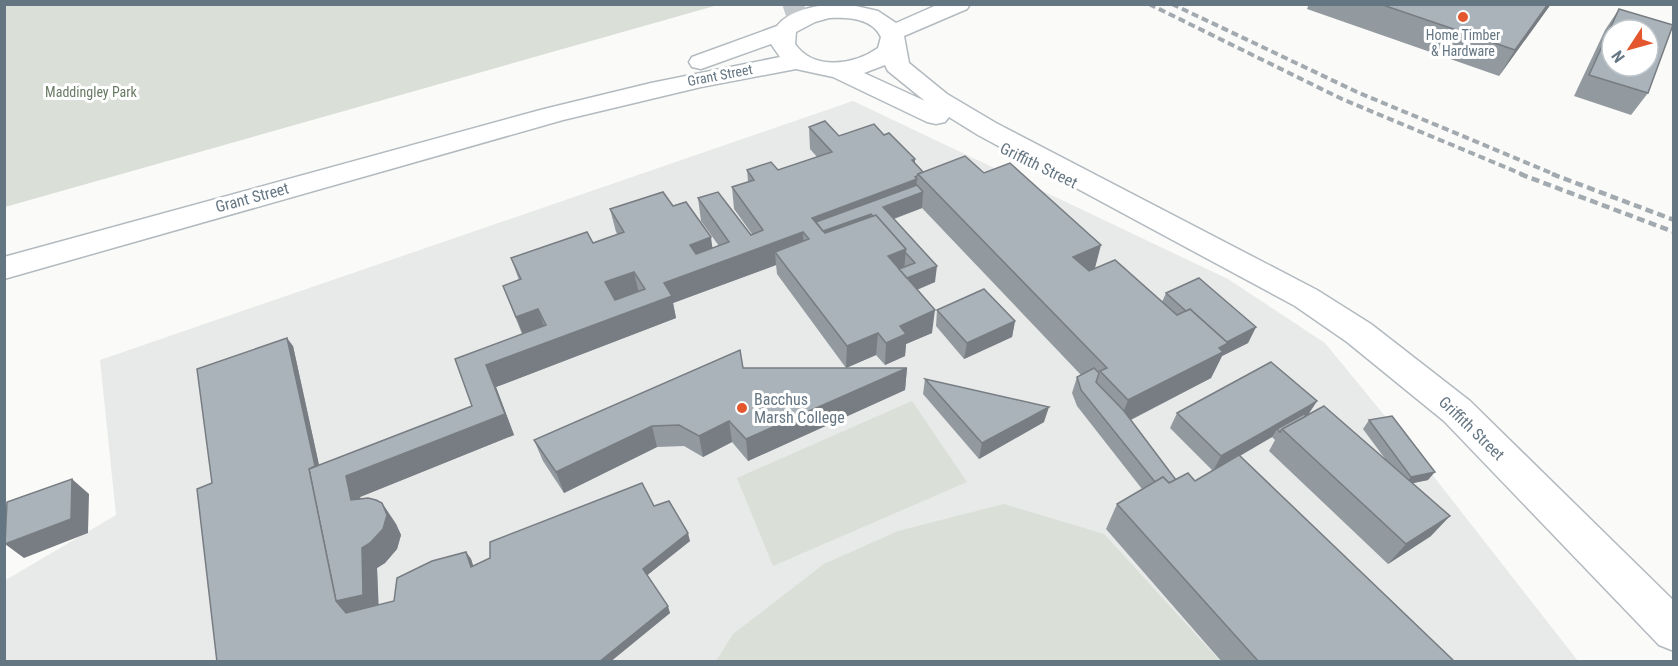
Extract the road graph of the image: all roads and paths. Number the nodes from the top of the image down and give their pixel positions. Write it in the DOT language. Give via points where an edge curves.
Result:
graph roads {
  1 [pos="959,4"];
  2 [pos="891,7"];
  3 [pos="849,10"];
  4 [pos="792,18"];
  5 [pos="892,38"];
  6 [pos="800,61"];
  7 [pos="836,69"];
  8 [pos="500,128"];
  9 [pos="1240,263"];
  10 [pos="4,268"];
  11 [pos="1674,631"];
  1 -- 5 [label="main road"];
  2 -- 3 [label="main road"];
  3 -- 4 [label="main road, Grant Street"];
  3 -- 5 [label="main road" via="878,20"];
  4 -- 6 [label="main road" via="783,39 786,49"];
  4 -- 8 [label="main road, Grant Street" via="722,55"];
  5 -- 7 [label="main road" via="889,51 873,62"];
  5 -- 9 [label="main road, Griffith Street" via="897,66 938,99"];
  6 -- 7 [label="main road"];
  6 -- 8 [label="main road, Grant Street" via="680,83"];
  7 -- 9 [label="main road, Griffith Street"];
  8 -- 10 [label="main road, Grant Street"];
  9 -- 11 [label="main road, Griffith Street" via="1306,298 1359,333 1457,411"];
}
